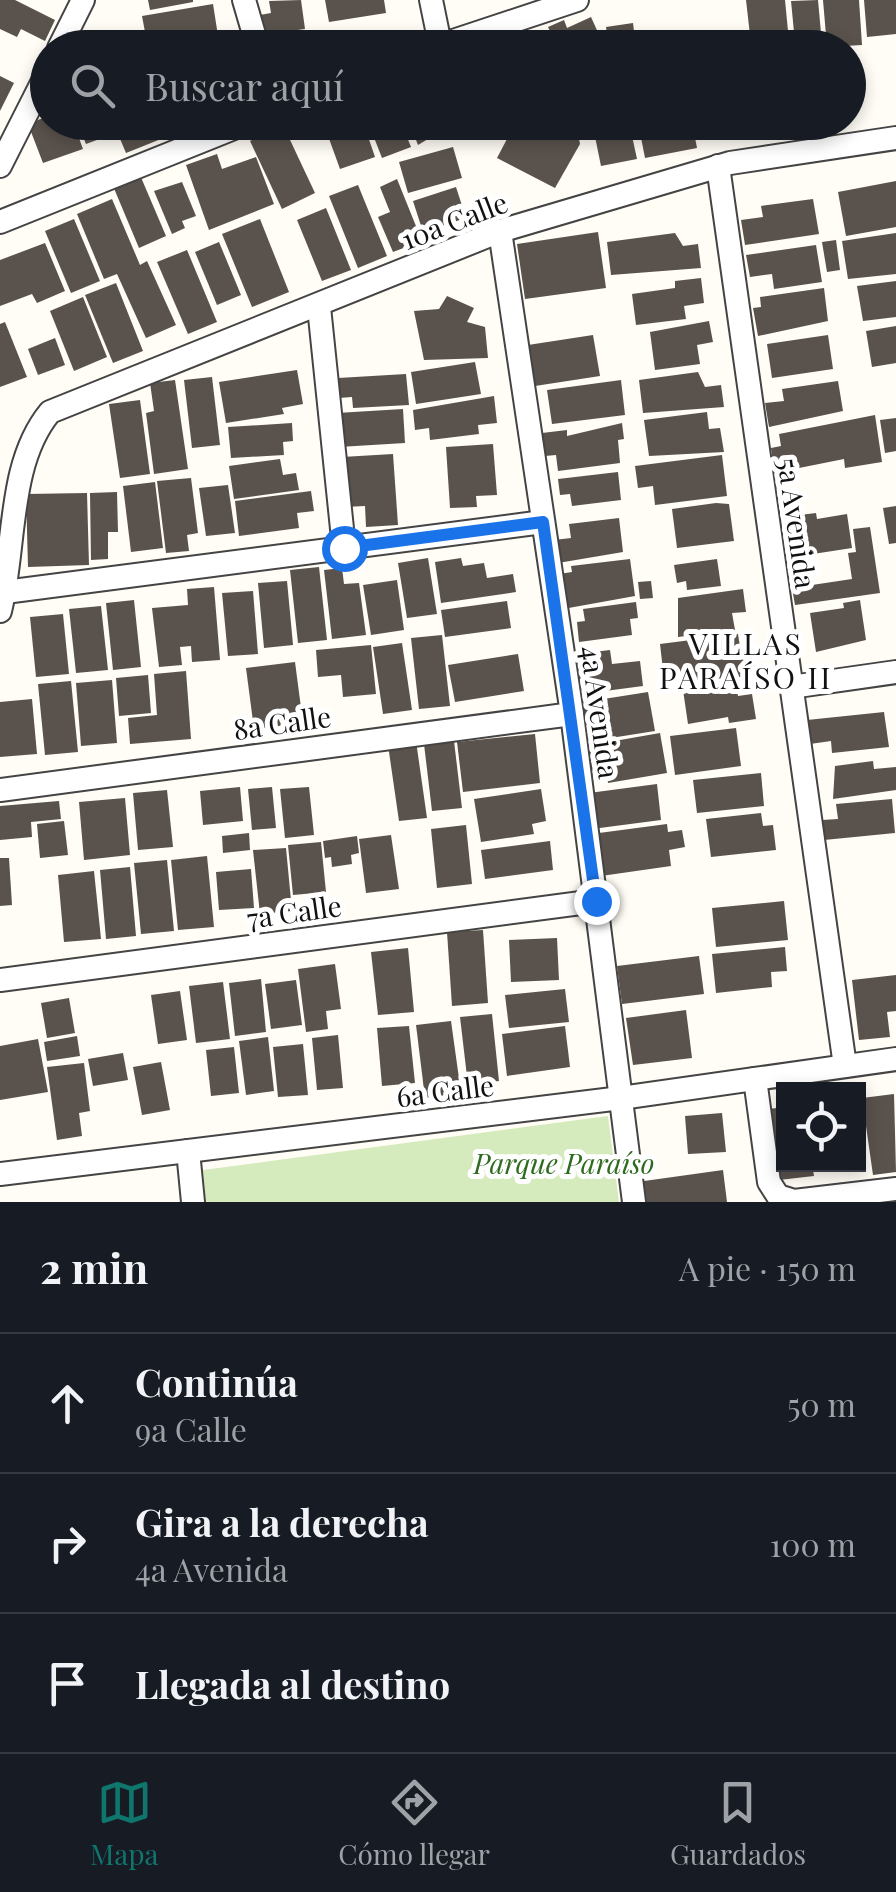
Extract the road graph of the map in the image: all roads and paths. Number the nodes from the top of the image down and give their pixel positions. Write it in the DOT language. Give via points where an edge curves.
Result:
graph roads {
  1 [pos="83,0"];
  2 [pos="244,0"];
  3 [pos="430,0"];
  4 [pos="577,0"];
  5 [pos="68,30"];
  6 [pos="253,30"];
  7 [pos="434,30"];
  8 [pos="485,30"];
  9 [pos="30,107"];
  10 [pos="896,138"];
  11 [pos="204,140"];
  12 [pos="0,166"];
  13 [pos="718,166"];
  14 [pos="0,222"];
  15 [pos="500,231"];
  16 [pos="319,307"];
  17 [pos="543,522"];
  18 [pos="344,548"];
  19 [pos="2,602"];
  20 [pos="896,672"];
  21 [pos="791,687"];
  22 [pos="572,714"];
  23 [pos="0,790"];
  24 [pos="596,901"];
  25 [pos="0,980"];
  26 [pos="896,1059"];
  27 [pos="844,1066"];
  28 [pos="755,1079"];
  29 [pos="621,1098"];
  30 [pos="188,1151"];
  31 [pos="0,1174"];
  32 [pos="896,1189"];
  33 [pos="193,1202"];
  34 [pos="634,1202"];
  1 -- 5 [label="street"];
  2 -- 6 [label="street"];
  3 -- 7 [label="street"];
  4 -- 8 [label="street"];
  9 -- 12 [label="street"];
  10 -- 13 [label="street, 10a Calle"];
  11 -- 14 [label="street"];
  13 -- 15 [label="street, 10a Calle"];
  13 -- 21 [label="street, 5a Avenida"];
  15 -- 16 [label="street, 10a Calle"];
  15 -- 17 [label="street, 4a Avenida"];
  16 -- 18 [label="street"];
  16 -- 19 [label="street, 10a Calle" via="50,412 24,460"];
  17 -- 18 [label="street"];
  17 -- 22 [label="street, 4a Avenida"];
  18 -- 19 [label="street"];
  20 -- 21 [label="street"];
  21 -- 27 [label="street, 5a Avenida"];
  22 -- 23 [label="street, 8a Calle"];
  22 -- 24 [label="street, 4a Avenida"];
  24 -- 25 [label="street, 7a Calle"];
  24 -- 29 [label="street, 4a Avenida"];
  26 -- 27 [label="street, 6a Calle"];
  27 -- 28 [label="street, 6a Calle"];
  28 -- 29 [label="street, 6a Calle"];
  28 -- 32 [label="street" via="769,1182 778,1196 794,1201"];
  29 -- 30 [label="street, 6a Calle"];
  29 -- 34 [label="street, 4a Avenida"];
  30 -- 31 [label="street, 6a Calle"];
  30 -- 33 [label="street"];
}
